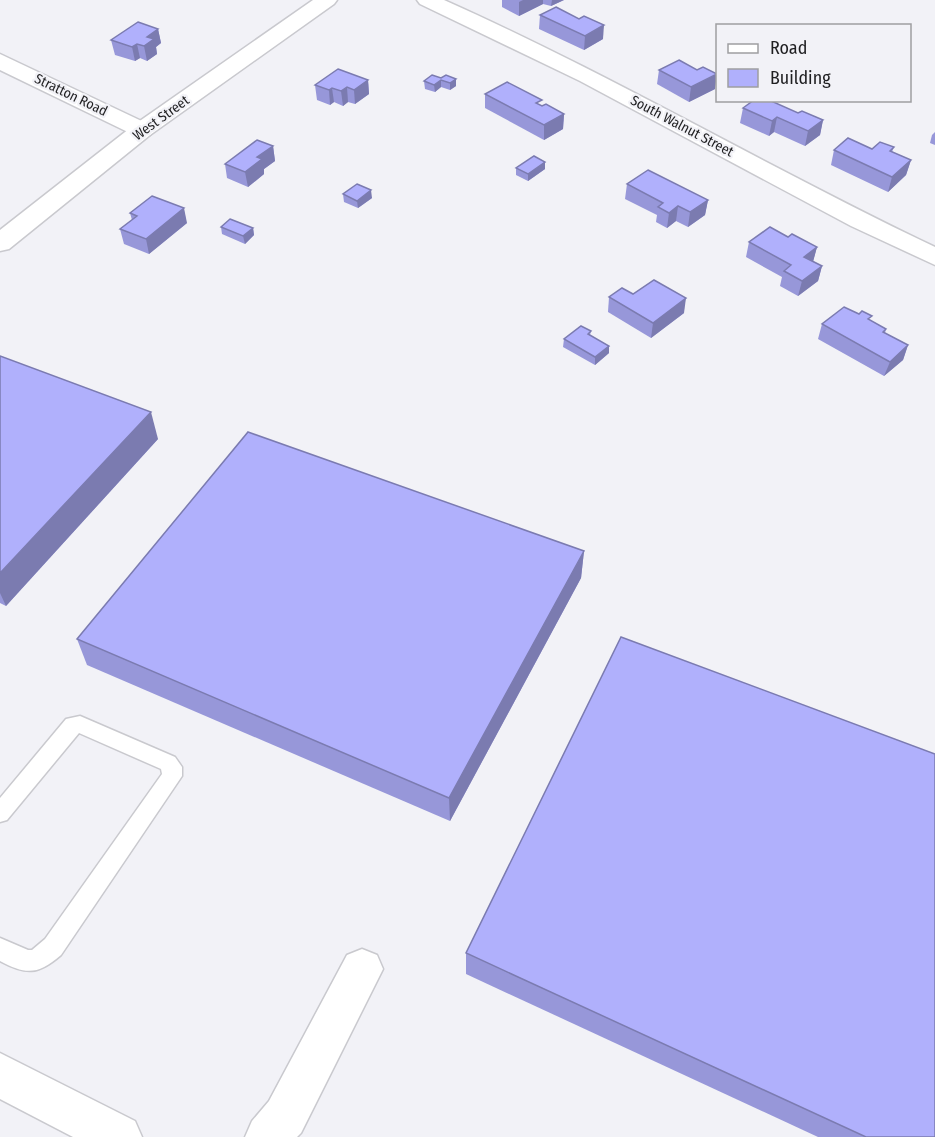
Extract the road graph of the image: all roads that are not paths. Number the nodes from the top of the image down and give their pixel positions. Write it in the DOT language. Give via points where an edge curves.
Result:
graph roads {
  1 [pos="327,0"];
  2 [pos="427,0"];
  3 [pos="0,61"];
  4 [pos="142,130"];
  5 [pos="1,241"];
  6 [pos="935,257"];
  7 [pos="0,813"];
  8 [pos="0,949"];
  9 [pos="362,969"];
  10 [pos="0,1075"];
  11 [pos="119,1137"];
  12 [pos="268,1137"];
  1 -- 4 [label="street, West Street"];
  2 -- 6 [label="street, South Walnut Street" via="638,102"];
  3 -- 4 [label="street, Stratton Road"];
  4 -- 5 [label="street, West Street"];
  7 -- 8 [label="lane" via="73,724 172,767 172,776 53,947 41,959 26,963"];
  9 -- 12 [label="street" via="285,1117"];
  10 -- 11 [label="street"];
}
